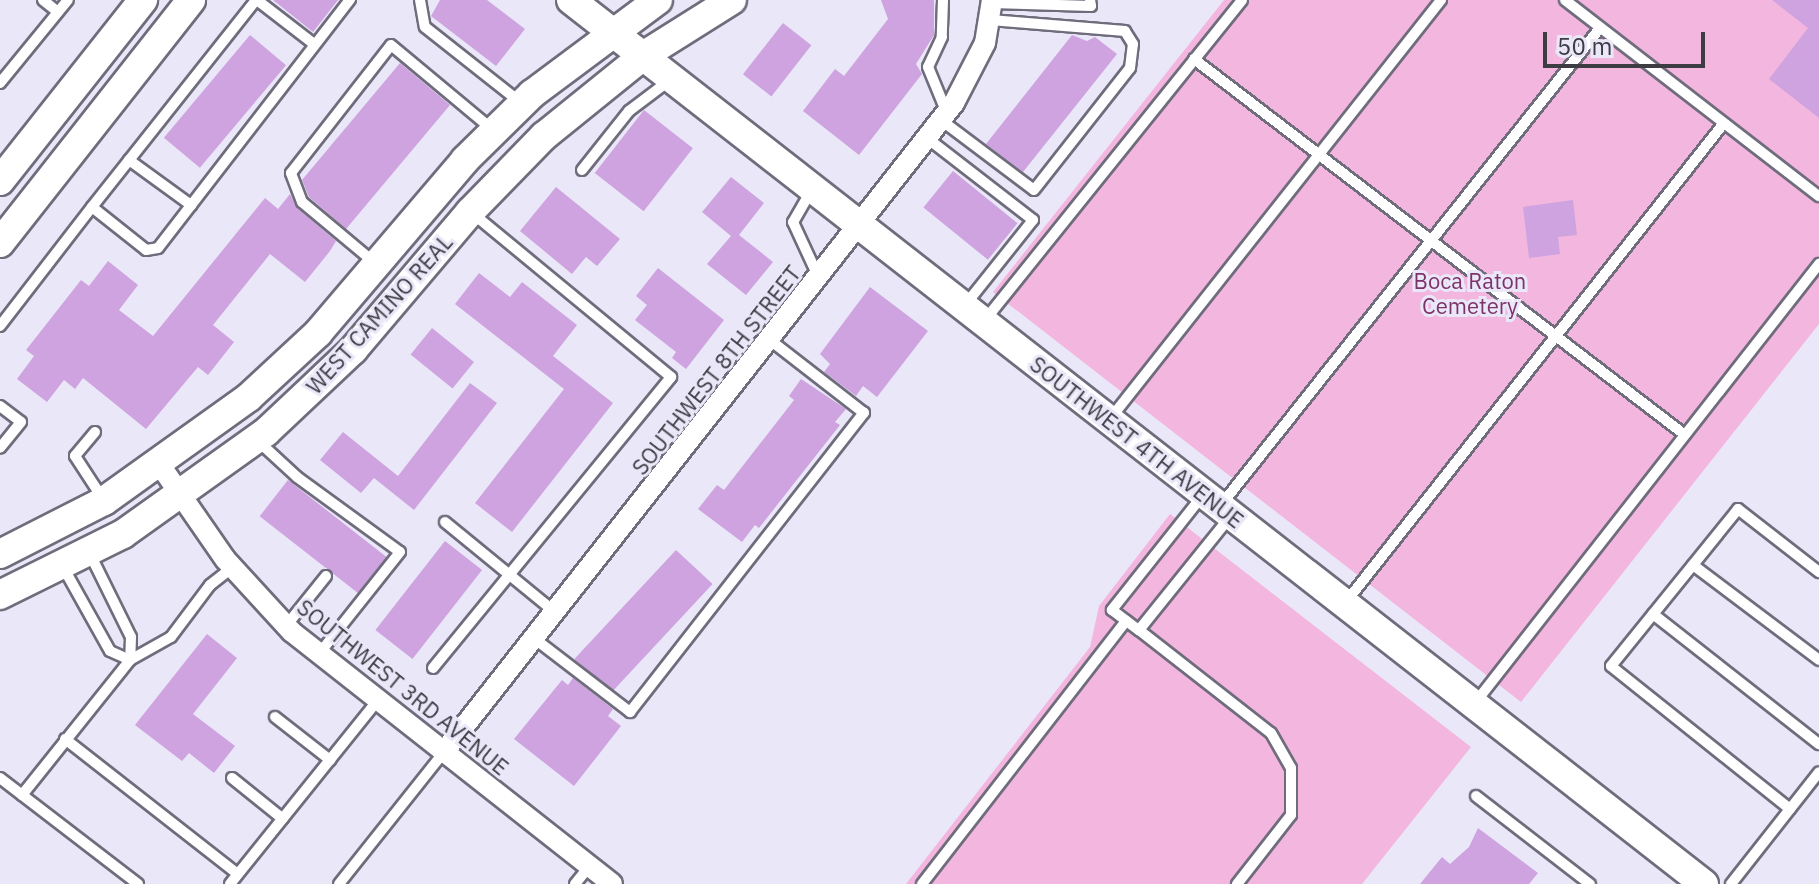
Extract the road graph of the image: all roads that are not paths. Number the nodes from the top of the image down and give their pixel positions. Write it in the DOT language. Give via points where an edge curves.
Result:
graph roads {
  1 [pos="43,0"];
  2 [pos="68,0"];
  3 [pos="143,0"];
  4 [pos="191,0"];
  5 [pos="256,0"];
  6 [pos="350,0"];
  7 [pos="420,0"];
  8 [pos="571,0"];
  9 [pos="658,0"];
  10 [pos="732,0"];
  11 [pos="943,0"];
  12 [pos="1090,0"];
  13 [pos="1242,0"];
  14 [pos="1441,0"];
  15 [pos="1565,0"];
  16 [pos="991,8"];
  17 [pos="58,12"];
  18 [pos="1600,28"];
  19 [pos="612,32"];
  20 [pos="314,44"];
  21 [pos="643,56"];
  22 [pos="1194,59"];
  23 [pos="672,78"];
  24 [pos="0,83"];
  25 [pos="522,104"];
  26 [pos="944,116"];
  27 [pos="1724,123"];
  28 [pos="494,131"];
  29 [pos="927,138"];
  30 [pos="1319,154"];
  31 [pos="129,160"];
  32 [pos="582,170"];
  33 [pos="3,171"];
  34 [pos="814,187"];
  35 [pos="1819,196"];
  36 [pos="191,205"];
  37 [pos="92,207"];
  38 [pos="470,212"];
  39 [pos="862,223"];
  40 [pos="1432,240"];
  41 [pos="0,243"];
  42 [pos="377,264"];
  43 [pos="1819,264"];
  44 [pos="819,278"];
  45 [pos="974,314"];
  46 [pos="0,326"];
  47 [pos="1557,336"];
  48 [pos="770,340"];
  49 [pos="0,406"];
  50 [pos="1109,420"];
  51 [pos="95,432"];
  52 [pos="1685,435"];
  53 [pos="257,439"];
  54 [pos="0,448"];
  55 [pos="160,465"];
  56 [pos="181,496"];
  57 [pos="104,501"];
  58 [pos="1219,505"];
  59 [pos="445,522"];
  60 [pos="89,552"];
  61 [pos="0,554"];
  62 [pos="1693,565"];
  63 [pos="63,566"];
  64 [pos="232,568"];
  65 [pos="1819,572"];
  66 [pos="509,575"];
  67 [pos="326,576"];
  68 [pos="0,595"];
  69 [pos="1345,604"];
  70 [pos="556,613"];
  71 [pos="1653,614"];
  72 [pos="1126,621"];
  73 [pos="286,626"];
  74 [pos="1139,630"];
  75 [pos="535,639"];
  76 [pos="319,654"];
  77 [pos="130,660"];
  78 [pos="1819,660"];
  79 [pos="433,668"];
  80 [pos="378,700"];
  81 [pos="1474,705"];
  82 [pos="275,717"];
  83 [pos="65,739"];
  84 [pos="1819,744"];
  85 [pos="444,752"];
  86 [pos="330,760"];
  87 [pos="1819,772"];
  88 [pos="0,778"];
  89 [pos="232,778"];
  90 [pos="22,795"];
  91 [pos="1476,796"];
  92 [pos="1790,809"];
  93 [pos="283,819"];
  94 [pos="589,867"];
  95 [pos="238,874"];
  96 [pos="1692,881"];
  97 [pos="138,884"];
  98 [pos="230,884"];
  99 [pos="339,884"];
  100 [pos="575,884"];
  101 [pos="612,884"];
  102 [pos="922,884"];
  103 [pos="1237,884"];
  104 [pos="1590,884"];
  105 [pos="1731,884"];
  1 -- 17 [label="lane"];
  2 -- 17 [label="lane"];
  3 -- 33 [label="street"];
  4 -- 41 [label="street"];
  5 -- 20 [label="lane"];
  5 -- 31 [label="lane"];
  6 -- 20 [label="lane"];
  7 -- 25 [label="lane" via="425,27"];
  8 -- 19 [label="street, SOUTHWEST 4TH AVENUE"];
  9 -- 19 [label="street, WEST CAMINO REAL"];
  10 -- 21 [label="street, WEST CAMINO REAL"];
  11 -- 26 [label="lane" via="942,37 928,67"];
  12 -- 16 [label="lane" via="1091,6"];
  13 -- 22 [label="lane"];
  14 -- 30 [label="lane"];
  15 -- 18 [label="lane"];
  16 -- 26 [label="street, SOUTHWEST 8TH STREET" via="977,64"];
  16 -- 26 [label="lane" via="1125,31 1133,44 1130,68 1034,190"];
  17 -- 24 [label="lane"];
  18 -- 27 [label="lane"];
  18 -- 40 [label="lane"];
  19 -- 21 [label="street, SOUTHWEST 4TH AVENUE"];
  19 -- 25 [label="street, WEST CAMINO REAL"];
  20 -- 36 [label="lane"];
  21 -- 23 [label="street, SOUTHWEST 4TH AVENUE"];
  21 -- 38 [label="street, WEST CAMINO REAL" via="544,136"];
  22 -- 30 [label="lane"];
  22 -- 45 [label="lane"];
  23 -- 32 [label="lane" via="629,111"];
  23 -- 34 [label="street, SOUTHWEST 4TH AVENUE"];
  25 -- 28 [label="street, WEST CAMINO REAL"];
  26 -- 29 [label="street, SOUTHWEST 8TH STREET"];
  27 -- 35 [label="lane"];
  27 -- 47 [label="lane"];
  28 -- 42 [label="street, WEST CAMINO REAL"];
  28 -- 42 [label="lane" via="391,45 291,173 302,202"];
  29 -- 39 [label="street, SOUTHWEST 8TH STREET"];
  29 -- 45 [label="lane" via="1033,220"];
  30 -- 40 [label="lane"];
  30 -- 50 [label="lane"];
  31 -- 36 [label="lane"];
  31 -- 37 [label="lane"];
  34 -- 39 [label="street, SOUTHWEST 4TH AVENUE"];
  34 -- 44 [label="lane" via="793,222"];
  36 -- 37 [label="lane" via="153,253"];
  37 -- 46 [label="lane"];
  38 -- 53 [label="street, WEST CAMINO REAL" via="353,350"];
  38 -- 66 [label="lane" via="671,377"];
  39 -- 44 [label="street, SOUTHWEST 8TH STREET"];
  39 -- 45 [label="street, SOUTHWEST 4TH AVENUE"];
  40 -- 47 [label="lane"];
  40 -- 58 [label="lane"];
  42 -- 55 [label="street, WEST CAMINO REAL" via="290,361"];
  43 -- 52 [label="lane"];
  44 -- 48 [label="street, SOUTHWEST 8TH STREET"];
  45 -- 50 [label="street, SOUTHWEST 4TH AVENUE"];
  47 -- 52 [label="lane"];
  47 -- 69 [label="lane"];
  48 -- 70 [label="street, SOUTHWEST 8TH STREET"];
  48 -- 75 [label="lane" via="864,413 630,712"];
  49 -- 54 [label="lane" via="21,422"];
  50 -- 58 [label="street, SOUTHWEST 4TH AVENUE"];
  51 -- 57 [label="lane" via="75,456"];
  52 -- 81 [label="lane"];
  53 -- 56 [label="street, WEST CAMINO REAL"];
  53 -- 76 [label="lane" via="297,477 400,552"];
  55 -- 56 [label="street, SOUTHWEST 3RD AVENUE"];
  55 -- 57 [label="street, WEST CAMINO REAL"];
  56 -- 60 [label="street, WEST CAMINO REAL"];
  56 -- 64 [label="street, SOUTHWEST 3RD AVENUE"];
  57 -- 61 [label="street, WEST CAMINO REAL"];
  58 -- 69 [label="street, SOUTHWEST 4TH AVENUE"];
  58 -- 72 [label="lane" via="1112,610"];
  58 -- 74 [label="lane"];
  59 -- 66 [label="lane"];
  60 -- 63 [label="street, WEST CAMINO REAL"];
  60 -- 77 [label="lane" via="131,637"];
  62 -- 65 [label="lane" via="1738,509"];
  62 -- 71 [label="lane"];
  62 -- 78 [label="lane"];
  63 -- 68 [label="street, WEST CAMINO REAL"];
  63 -- 77 [label="lane" via="110,651"];
  64 -- 73 [label="street, SOUTHWEST 3RD AVENUE"];
  64 -- 77 [label="lane" via="210,585 171,637"];
  66 -- 70 [label="lane"];
  66 -- 79 [label="lane"];
  67 -- 73 [label="lane"];
  69 -- 81 [label="street, SOUTHWEST 4TH AVENUE"];
  70 -- 75 [label="street, SOUTHWEST 8TH STREET"];
  71 -- 84 [label="lane"];
  71 -- 92 [label="lane" via="1611,666"];
  72 -- 74 [label="lane"];
  72 -- 102 [label="lane"];
  73 -- 76 [label="street, SOUTHWEST 3RD AVENUE"];
  74 -- 103 [label="lane" via="1271,733 1291,768 1291,815"];
  75 -- 85 [label="street, SOUTHWEST 8TH STREET"];
  76 -- 80 [label="street, SOUTHWEST 3RD AVENUE"];
  77 -- 83 [label="lane"];
  80 -- 85 [label="street, SOUTHWEST 3RD AVENUE"];
  80 -- 86 [label="lane"];
  81 -- 96 [label="street, SOUTHWEST 4TH AVENUE"];
  82 -- 86 [label="lane"];
  83 -- 90 [label="lane"];
  83 -- 95 [label="lane"];
  85 -- 94 [label="street, SOUTHWEST 3RD AVENUE"];
  85 -- 99 [label="lane"];
  86 -- 93 [label="lane"];
  87 -- 92 [label="lane"];
  88 -- 90 [label="lane"];
  89 -- 93 [label="lane"];
  90 -- 97 [label="lane"];
  91 -- 104 [label="lane"];
  92 -- 105 [label="lane"];
  93 -- 95 [label="lane"];
  94 -- 100 [label="lane"];
  94 -- 101 [label="street, SOUTHWEST 3RD AVENUE"];
  95 -- 98 [label="lane"];
}
